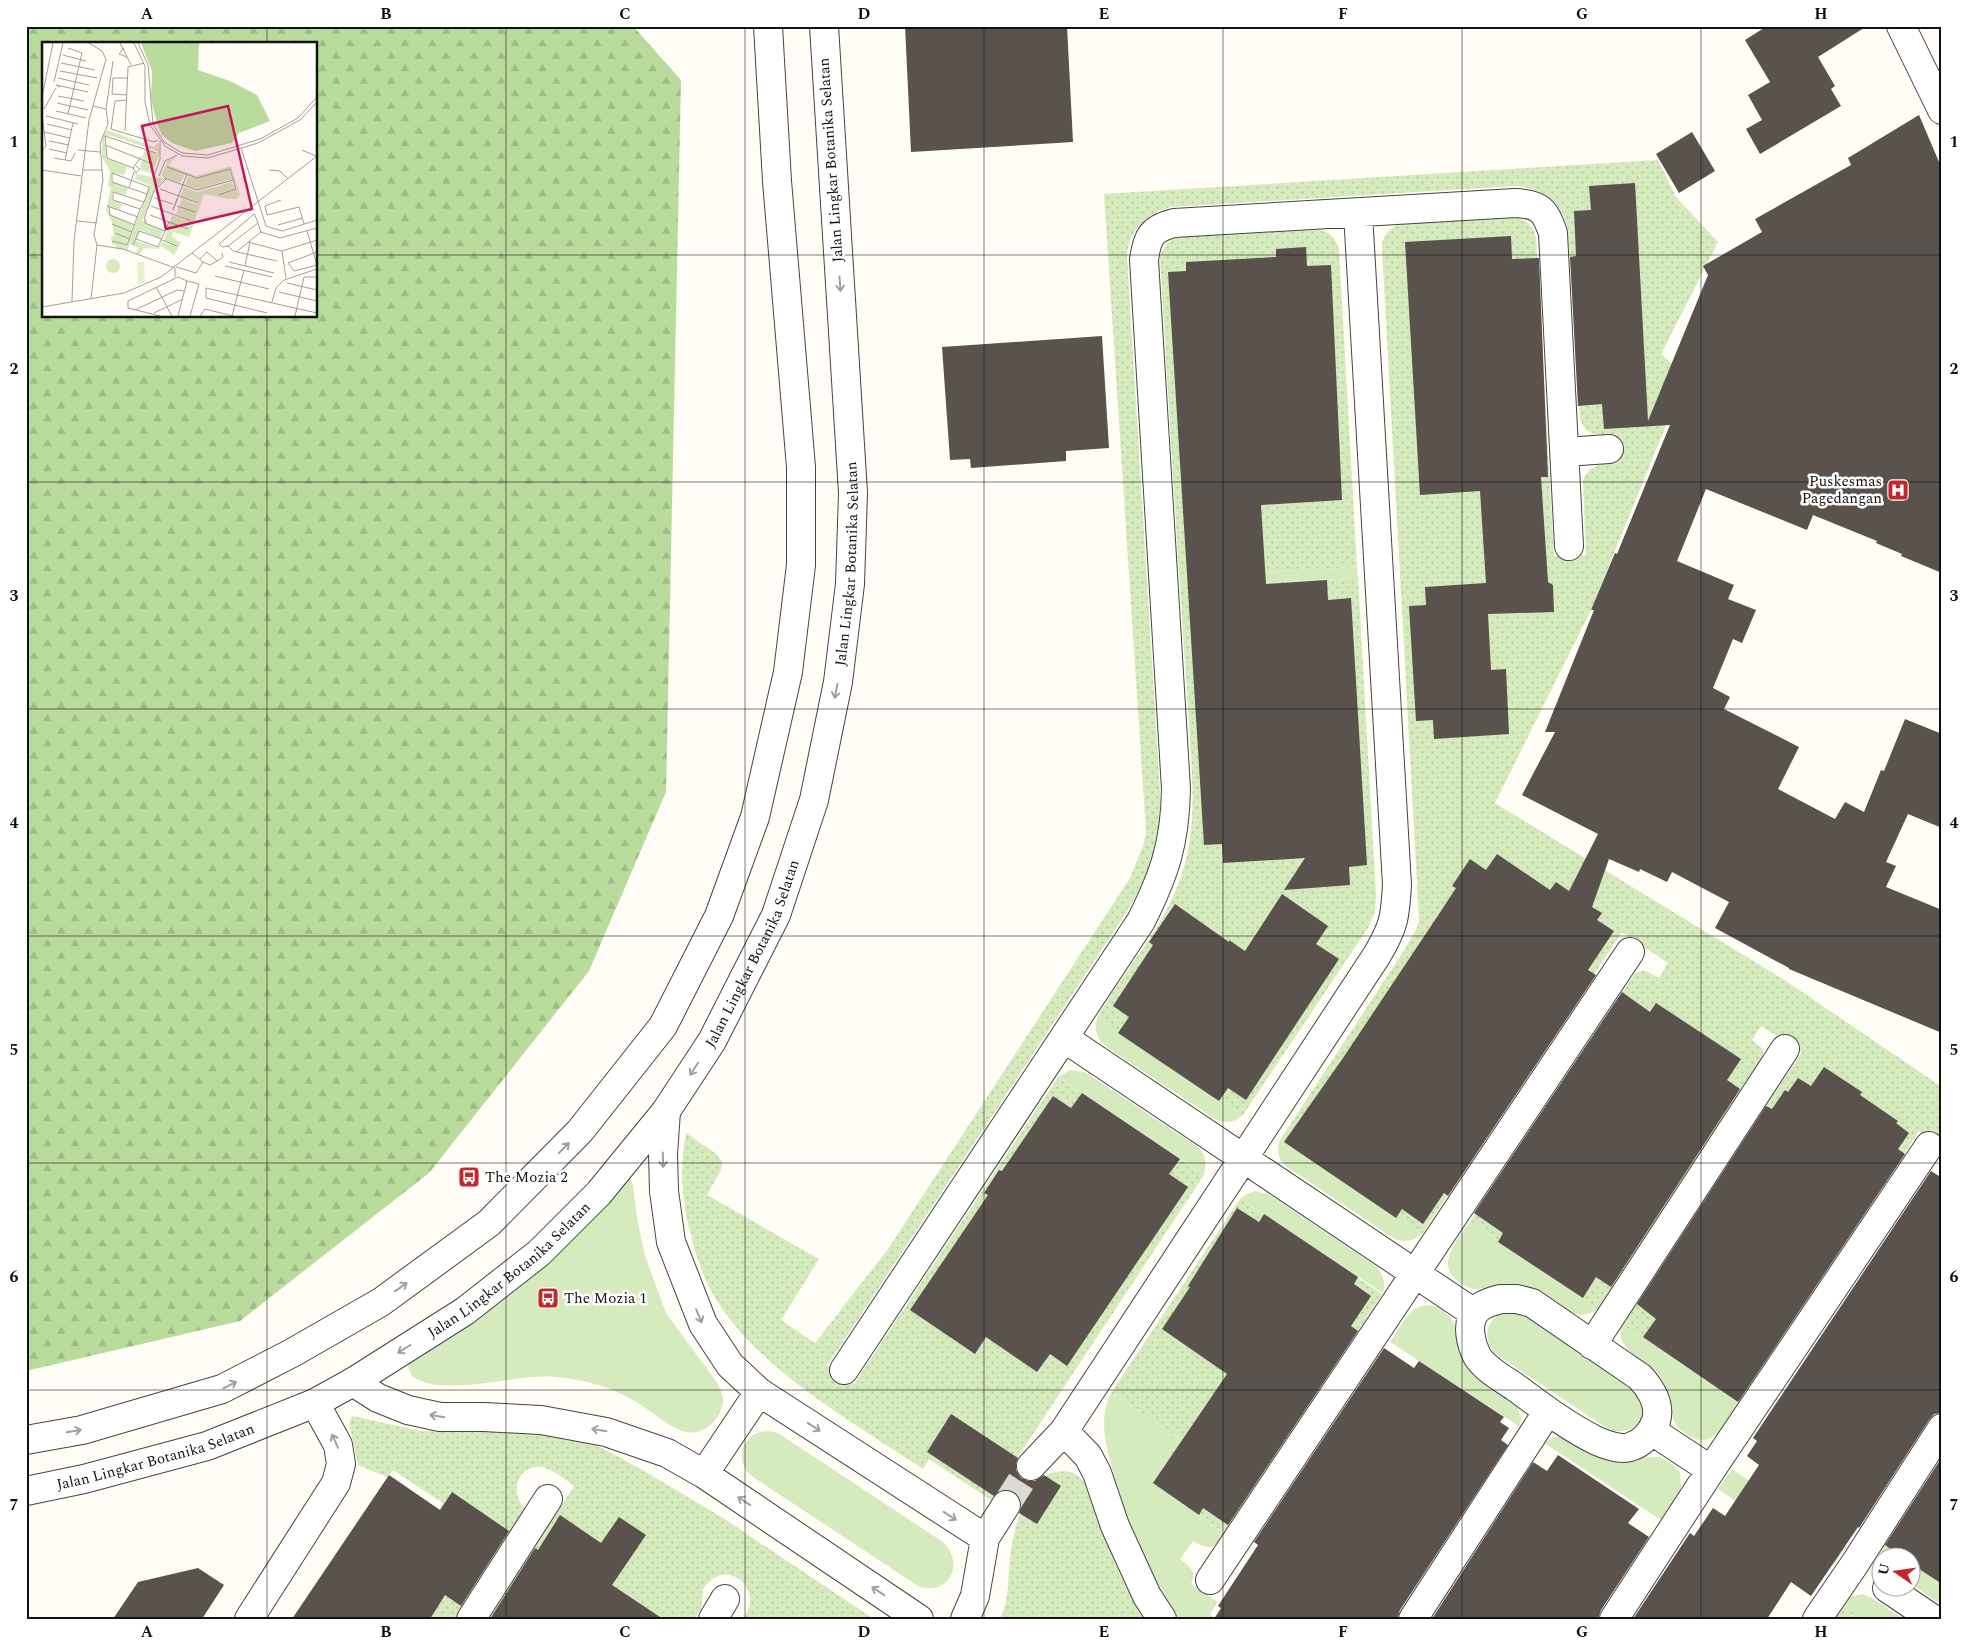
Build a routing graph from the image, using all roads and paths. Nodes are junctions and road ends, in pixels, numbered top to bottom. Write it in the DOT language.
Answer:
graph roads {
  1 [pos="768,26"];
  2 [pos="824,26"];
  3 [pos="1901,26"];
  4 [pos="1942,110"];
  5 [pos="1358,213"];
  6 [pos="1609,449"];
  7 [pos="1564,452"];
  8 [pos="1569,546"];
  9 [pos="1630,952"];
  10 [pos="1064,1038"];
  11 [pos="1785,1049"];
  12 [pos="666,1111"];
  13 [pos="1929,1146"];
  14 [pos="1243,1158"];
  15 [pos="1416,1273"];
  16 [pos="1474,1312"];
  17 [pos="1592,1344"];
  18 [pos="844,1370"];
  19 [pos="353,1382"];
  20 [pos="759,1392"];
  21 [pos="315,1403"];
  22 [pos="1548,1411"];
  23 [pos="1942,1428"];
  24 [pos="1064,1431"];
  25 [pos="1652,1431"];
  26 [pos="26,1440"];
  27 [pos="1031,1466"];
  28 [pos="1711,1470"];
  29 [pos="704,1474"];
  30 [pos="26,1491"];
  31 [pos="548,1499"];
  32 [pos="1006,1505"];
  33 [pos="985,1538"];
  34 [pos="1854,1565"];
  35 [pos="1870,1576"];
  36 [pos="1210,1580"];
  37 [pos="1903,1598"];
  38 [pos="249,1619"];
  39 [pos="471,1619"];
  40 [pos="919,1619"];
  41 [pos="965,1619"];
  42 [pos="1162,1619"];
  43 [pos="1413,1619"];
  44 [pos="1614,1619"];
  45 [pos="1817,1619"];
  46 [pos="1933,1619"];
  26 -- 1 [label="street, one-way"];
  2 -- 12 [label="street, Jalan Lingkar Botanika Selatan, one-way"];
  3 -- 4 [label="street"];
  5 -- 7 [label="street"];
  5 -- 10 [label="street"];
  5 -- 14 [label="street"];
  6 -- 7 [label="street"];
  7 -- 8 [label="street"];
  9 -- 15 [label="street"];
  10 -- 14 [label="street"];
  10 -- 18 [label="street"];
  11 -- 17 [label="street"];
  12 -- 19 [label="street, Jalan Lingkar Botanika Selatan, one-way"];
  12 -- 20 [label="street, one-way"];
  13 -- 28 [label="street"];
  14 -- 15 [label="street"];
  14 -- 24 [label="street"];
  15 -- 16 [label="street"];
  15 -- 36 [label="street"];
  16 -- 17 [label="street"];
  16 -- 22 [label="street"];
  17 -- 25 [label="street"];
  19 -- 21 [label="street, Jalan Lingkar Botanika Selatan"];
  29 -- 19 [label="street, one-way"];
  20 -- 29 [label="street"];
  20 -- 33 [label="street, one-way"];
  21 -- 30 [label="street, Jalan Lingkar Botanika Selatan"];
  38 -- 21 [label="street, one-way"];
  22 -- 25 [label="street"];
  22 -- 43 [label="street"];
  23 -- 34 [label="street"];
  24 -- 27 [label="street"];
  24 -- 42 [label="street"];
  25 -- 28 [label="street"];
  28 -- 44 [label="street"];
  40 -- 29 [label="street, one-way"];
  31 -- 39 [label="street"];
  32 -- 33 [label="street"];
  33 -- 41 [label="street"];
  34 -- 35 [label="street"];
  34 -- 45 [label="street"];
  37 -- 46 [label="street"];
}
